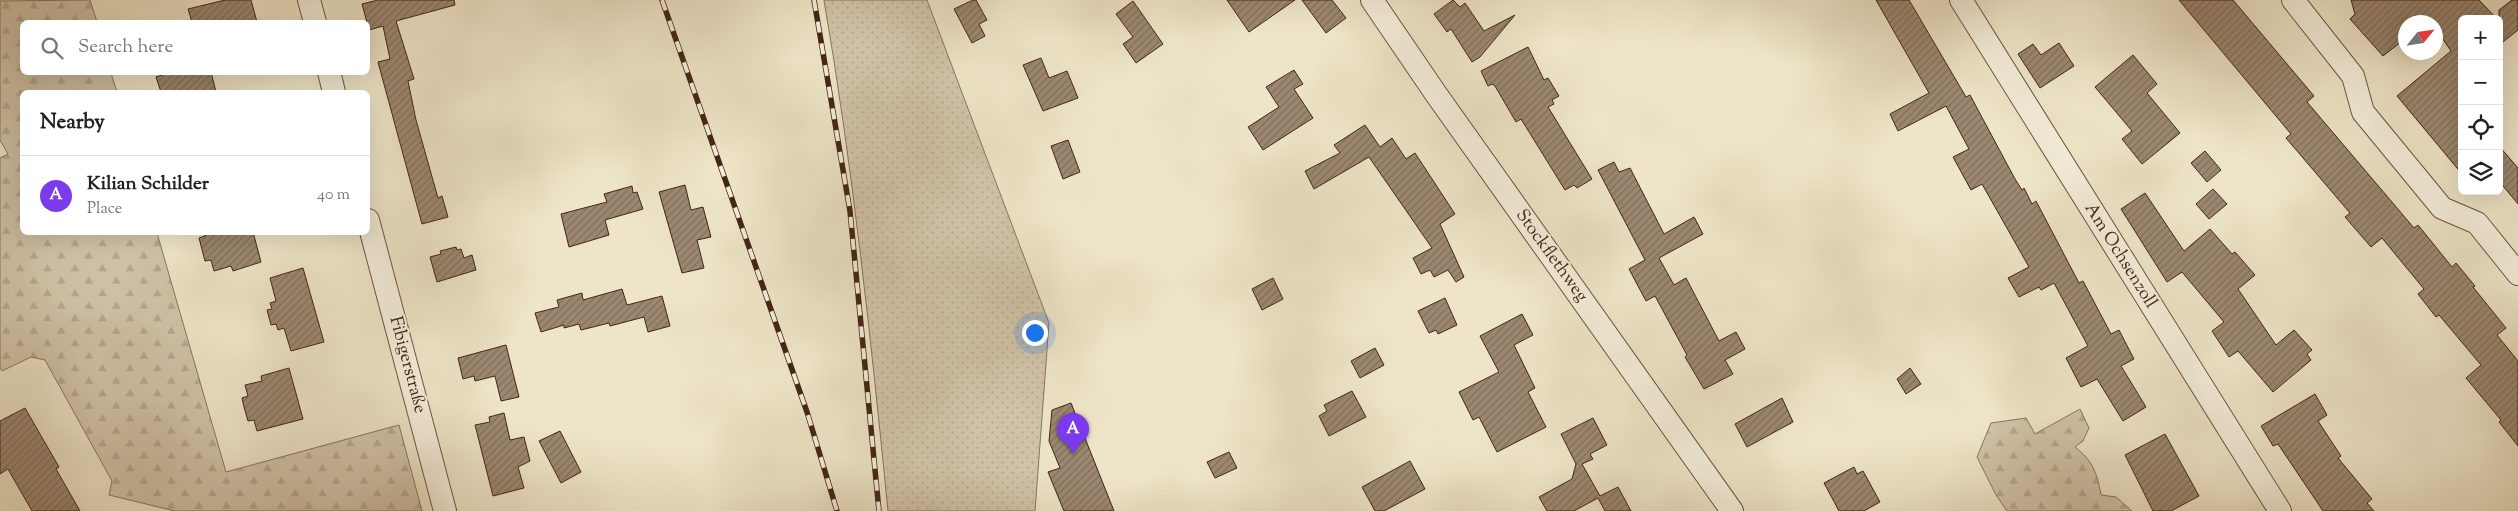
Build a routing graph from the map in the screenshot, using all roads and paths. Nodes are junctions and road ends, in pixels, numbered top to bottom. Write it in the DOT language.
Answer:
graph roads {
  1 [pos="309,0"];
  2 [pos="1372,0"];
  3 [pos="1961,0"];
  4 [pos="2293,0"];
  5 [pos="314,20"];
  6 [pos="330,75"];
  7 [pos="334,90"];
  8 [pos="370,228"];
  9 [pos="2518,274"];
  10 [pos="445,511"];
  11 [pos="1732,511"];
  12 [pos="2280,511"];
  1 -- 5 [label="street"];
  2 -- 11 [label="street, Stockflethweg"];
  3 -- 12 [label="street, Am Ochsenzoll"];
  4 -- 9 [label="street"];
  6 -- 7 [label="street"];
  8 -- 10 [label="street, Fibigerstraße"];
}
